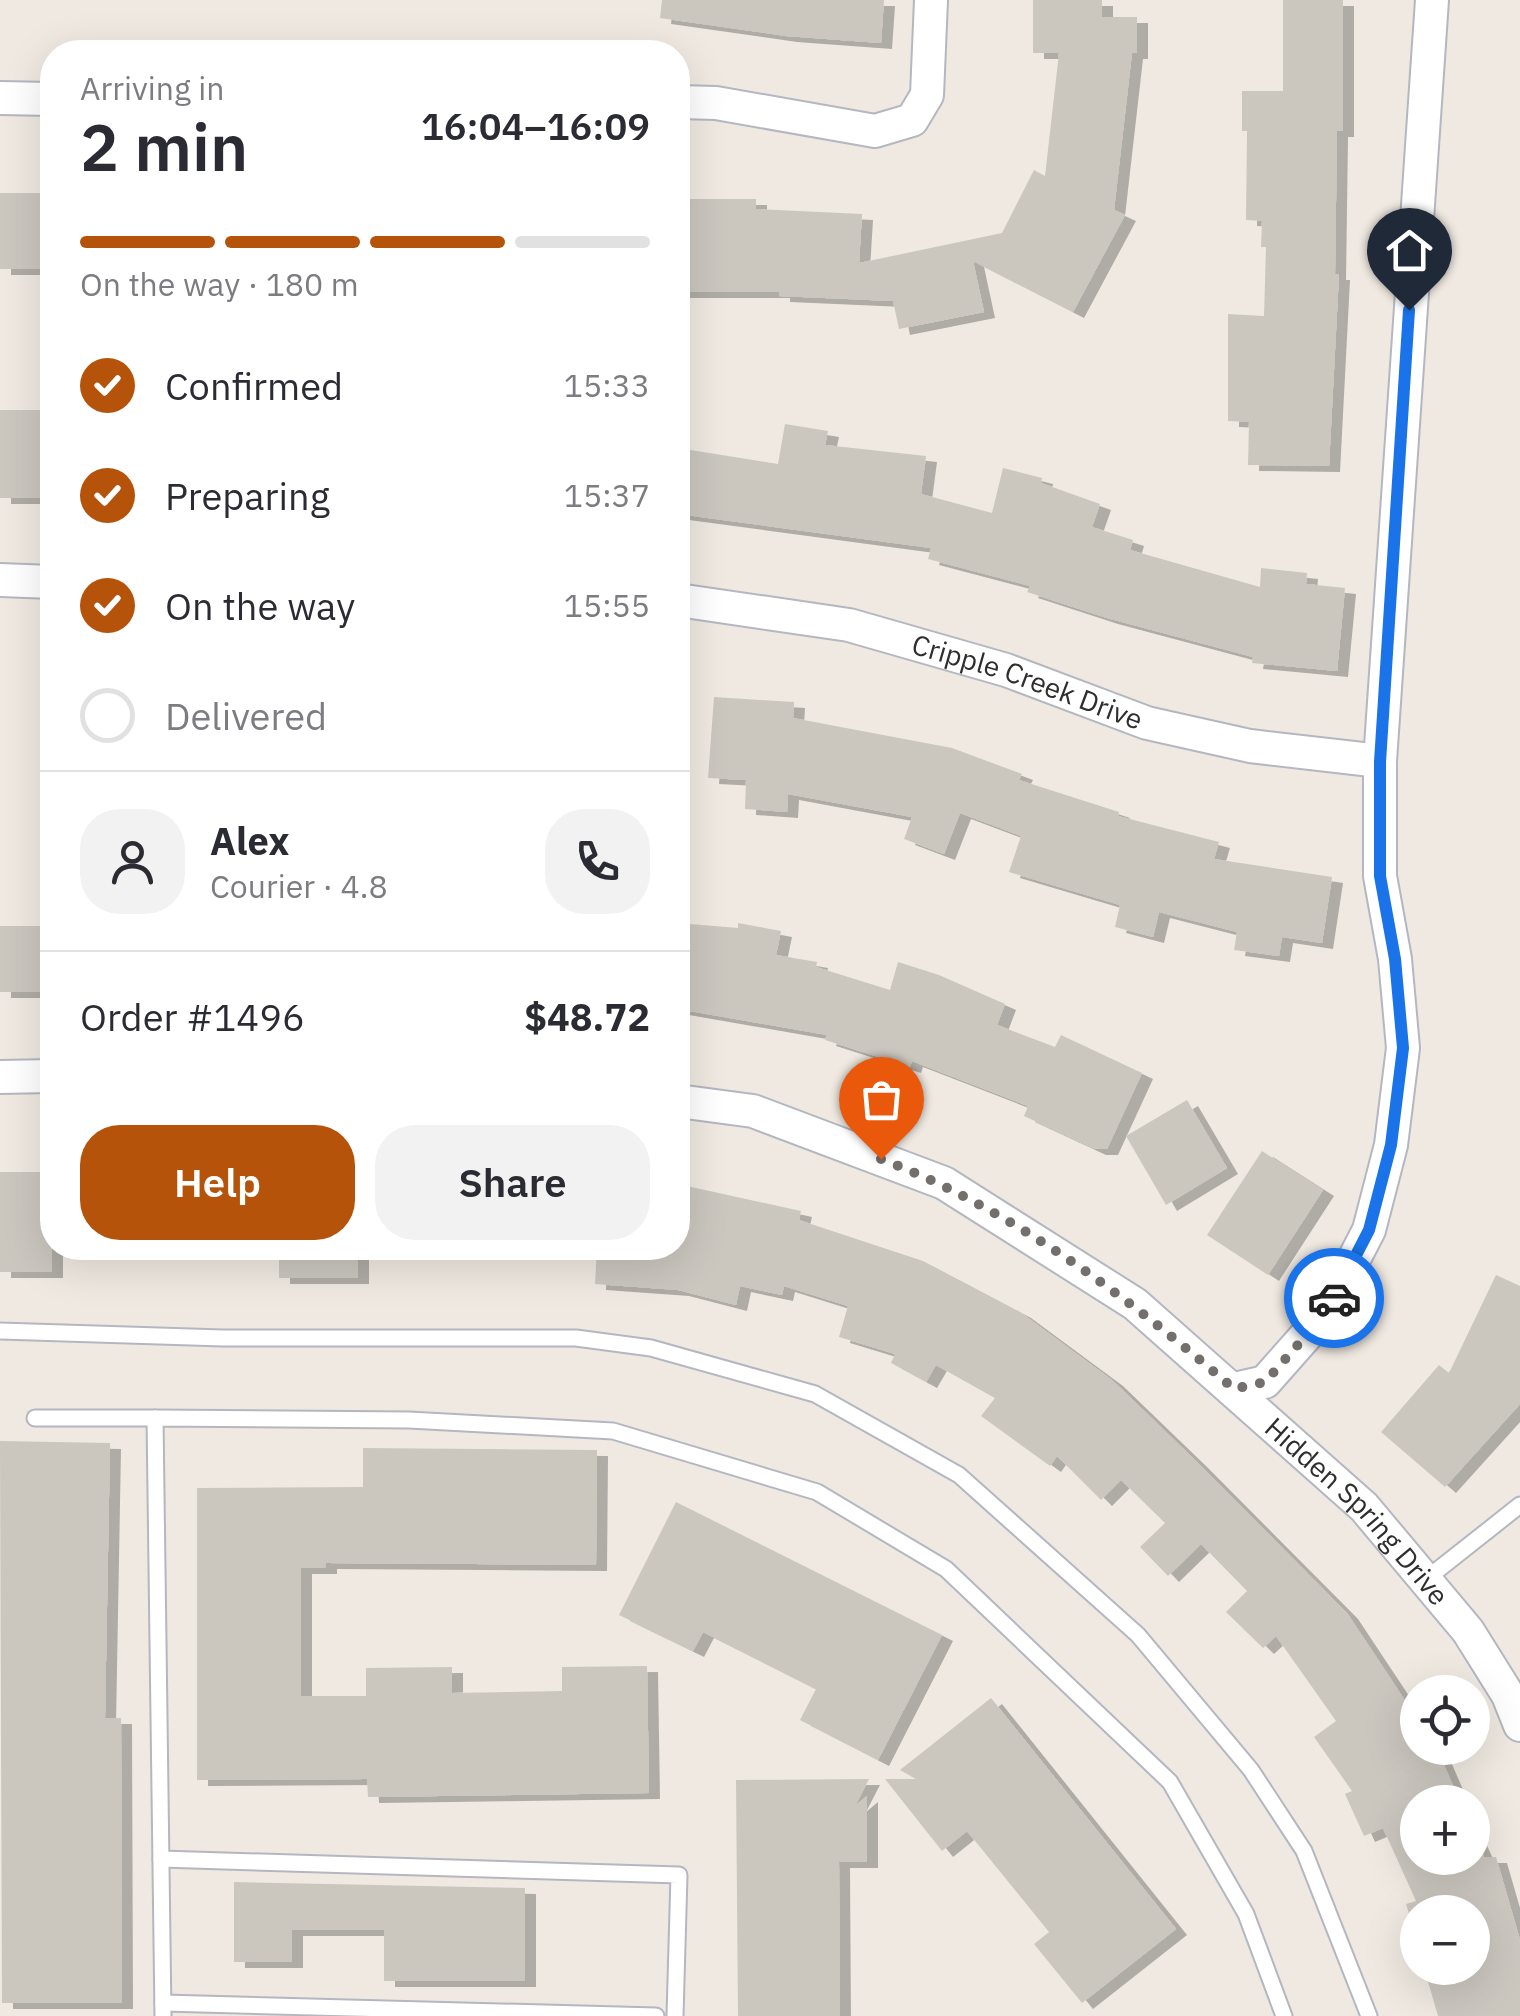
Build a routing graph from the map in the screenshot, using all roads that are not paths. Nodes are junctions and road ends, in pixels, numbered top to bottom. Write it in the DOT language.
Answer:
graph roads {
  1 [pos="931,0"];
  2 [pos="1432,0"];
  3 [pos="0,98"];
  4 [pos="40,99"];
  5 [pos="690,102"];
  6 [pos="0,580"];
  7 [pos="40,582"];
  8 [pos="690,602"];
  9 [pos="1380,762"];
  10 [pos="0,1076"];
  11 [pos="40,1076"];
  12 [pos="690,1103"];
  13 [pos="0,1331"];
  14 [pos="1234,1389"];
  15 [pos="35,1418"];
  16 [pos="155,1418"];
  17 [pos="1520,1505"];
  18 [pos="1425,1580"];
  19 [pos="1520,1725"];
  20 [pos="161,1859"];
  21 [pos="163,2010"];
  22 [pos="316,2011"];
  23 [pos="656,2016"];
  24 [pos="675,2016"];
  25 [pos="1284,2016"];
  26 [pos="1370,2016"];
  1 -- 5 [label="street"];
  2 -- 9 [label="street"];
  3 -- 4 [label="street"];
  6 -- 7 [label="street"];
  8 -- 9 [label="street, Cripple Creek Drive"];
  9 -- 14 [label="street"];
  10 -- 11 [label="street"];
  12 -- 14 [label="street, Hidden Spring Drive"];
  13 -- 26 [label="lane"];
  14 -- 18 [label="street, Hidden Spring Drive"];
  15 -- 16 [label="lane"];
  16 -- 20 [label="lane"];
  16 -- 25 [label="lane"];
  17 -- 18 [label="lane"];
  18 -- 19 [label="street, Hidden Spring Drive"];
  20 -- 21 [label="lane"];
  20 -- 24 [label="lane"];
  21 -- 22 [label="lane"];
  22 -- 23 [label="lane"];
}
